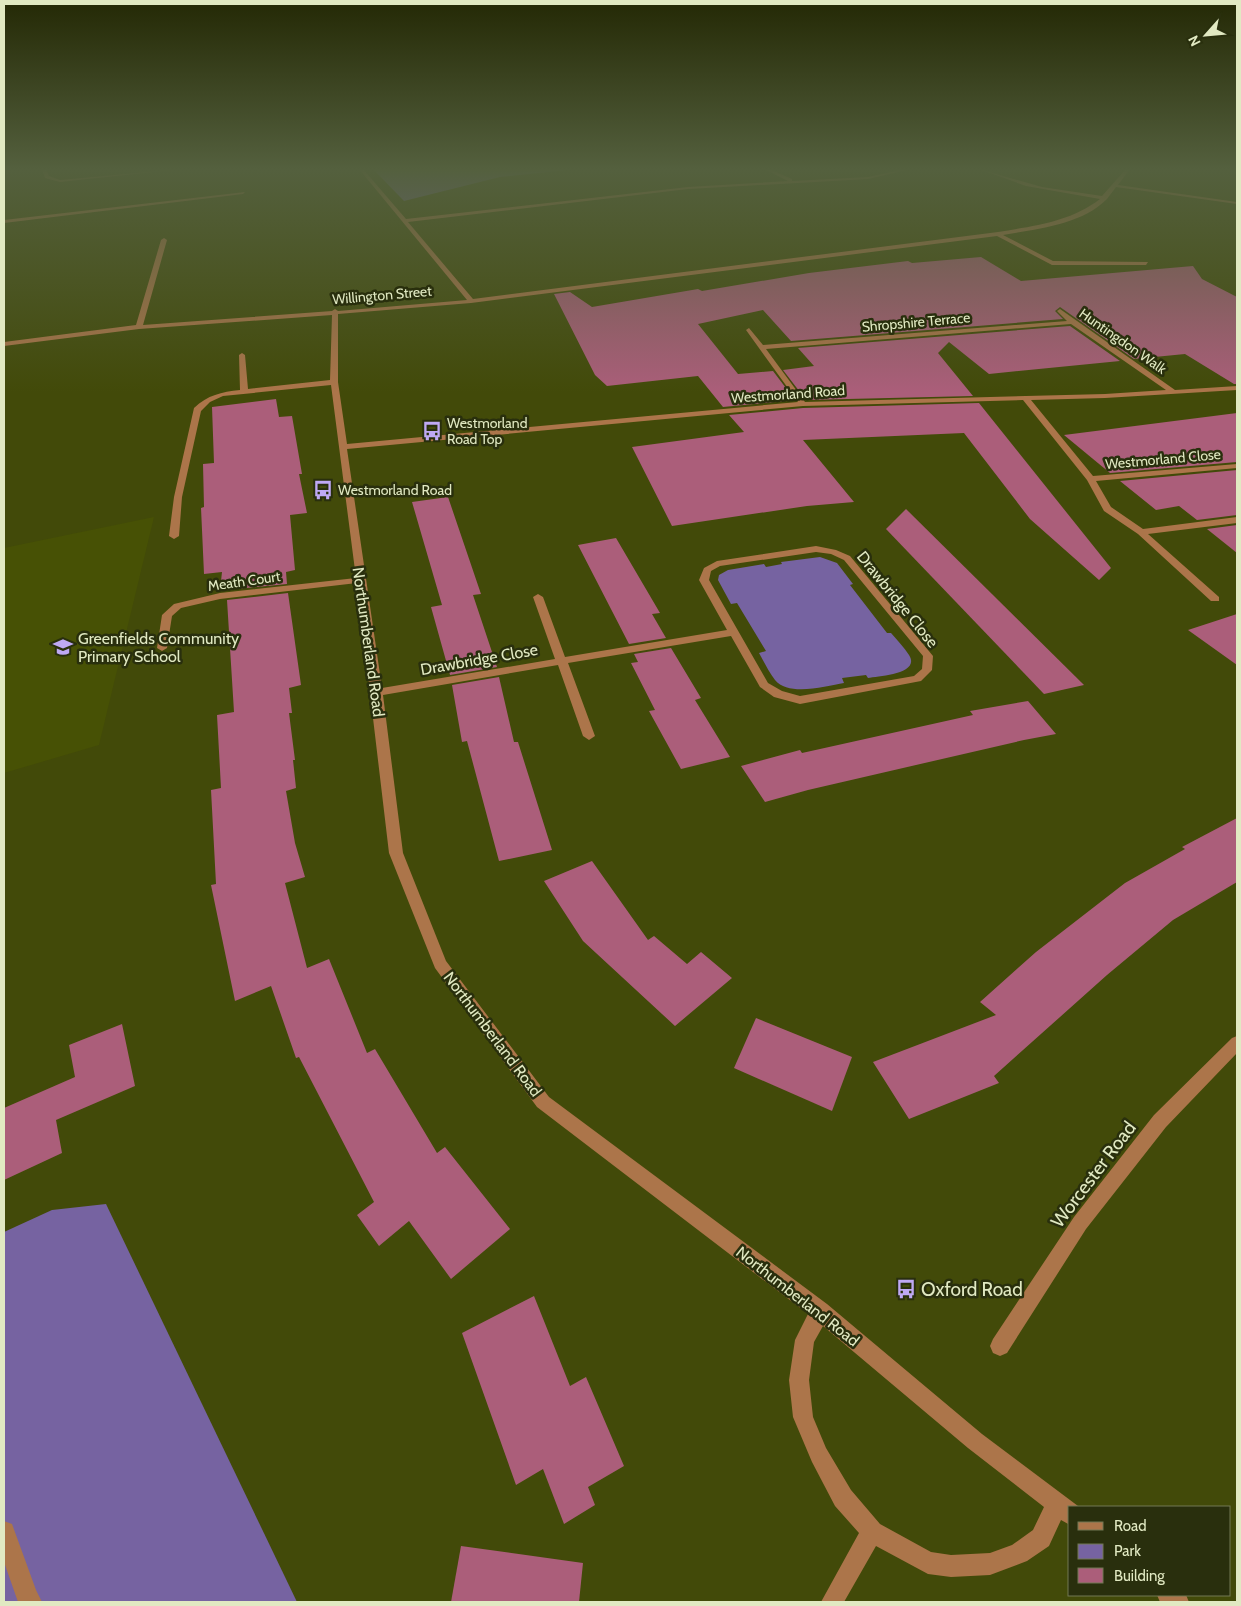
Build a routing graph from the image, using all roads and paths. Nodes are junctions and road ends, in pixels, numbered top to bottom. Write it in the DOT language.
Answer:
graph roads {
  1 [pos="163,244"];
  2 [pos="424,244"];
  3 [pos="920,244"];
  4 [pos="1017,244"];
  5 [pos="1146,263"];
  6 [pos="470,301"];
  7 [pos="335,311"];
  8 [pos="1060,311"];
  9 [pos="1072,322"];
  10 [pos="138,327"];
  11 [pos="750,330"];
  12 [pos="4,344"];
  13 [pos="762,347"];
  14 [pos="242,355"];
  15 [pos="334,382"];
  16 [pos="1237,388"];
  17 [pos="244,391"];
  18 [pos="1172,391"];
  19 [pos="1024,397"];
  20 [pos="803,404"];
  21 [pos="342,447"];
  22 [pos="1237,466"];
  23 [pos="1090,479"];
  24 [pos="1237,520"];
  25 [pos="1141,532"];
  26 [pos="174,536"];
  27 [pos="360,580"];
  28 [pos="538,597"];
  29 [pos="1215,599"];
  30 [pos="734,632"];
  31 [pos="162,648"];
  32 [pos="560,662"];
  33 [pos="377,692"];
  34 [pos="589,736"];
  35 [pos="1237,1043"];
  36 [pos="820,1311"];
  37 [pos="1000,1346"];
  38 [pos="1064,1509"];
  39 [pos="4,1532"];
  40 [pos="872,1532"];
  41 [pos="31,1602"];
  42 [pos="832,1602"];
  1 -- 10 [label="street"];
  2 -- 6 [label="street"];
  3 -- 6 [label="street, Willington Street"];
  4 -- 5 [label="street"];
  6 -- 7 [label="street, Willington Street"];
  7 -- 10 [label="street, Willington Street"];
  7 -- 15 [label="street, Northumberland Road"];
  8 -- 9 [label="street, Huntingdon Walk"];
  9 -- 13 [label="street, Shropshire Terrace"];
  9 -- 18 [label="street, Huntingdon Walk"];
  10 -- 12 [label="street, Willington Street"];
  11 -- 13 [label="street"];
  13 -- 20 [label="street"];
  14 -- 17 [label="street"];
  15 -- 17 [label="street"];
  15 -- 21 [label="street, Northumberland Road"];
  16 -- 18 [label="street, Westmorland Road"];
  17 -- 26 [label="street"];
  18 -- 19 [label="street, Westmorland Road"];
  19 -- 20 [label="street, Westmorland Road"];
  19 -- 23 [label="street, Westmorland Close"];
  20 -- 21 [label="street, Westmorland Road"];
  21 -- 27 [label="street, Northumberland Road"];
  22 -- 23 [label="street, Westmorland Close"];
  23 -- 25 [label="street, Westmorland Close"];
  24 -- 25 [label="street"];
  25 -- 29 [label="street, Westmorland Close"];
  27 -- 31 [label="street, Meath Court"];
  27 -- 33 [label="street, Northumberland Road"];
  28 -- 32 [label="street"];
  30 -- 30 [label="street, Drawbridge Close"];
  30 -- 32 [label="street, Drawbridge Close"];
  32 -- 33 [label="street, Drawbridge Close"];
  32 -- 34 [label="street"];
  33 -- 36 [label="street, Northumberland Road"];
  35 -- 37 [label="street, Worcester Road"];
  36 -- 38 [label="street, Northumberland Road"];
  36 -- 40 [label="street"];
  38 -- 40 [label="street"];
  39 -- 41 [label="street"];
  40 -- 42 [label="street"];
}
